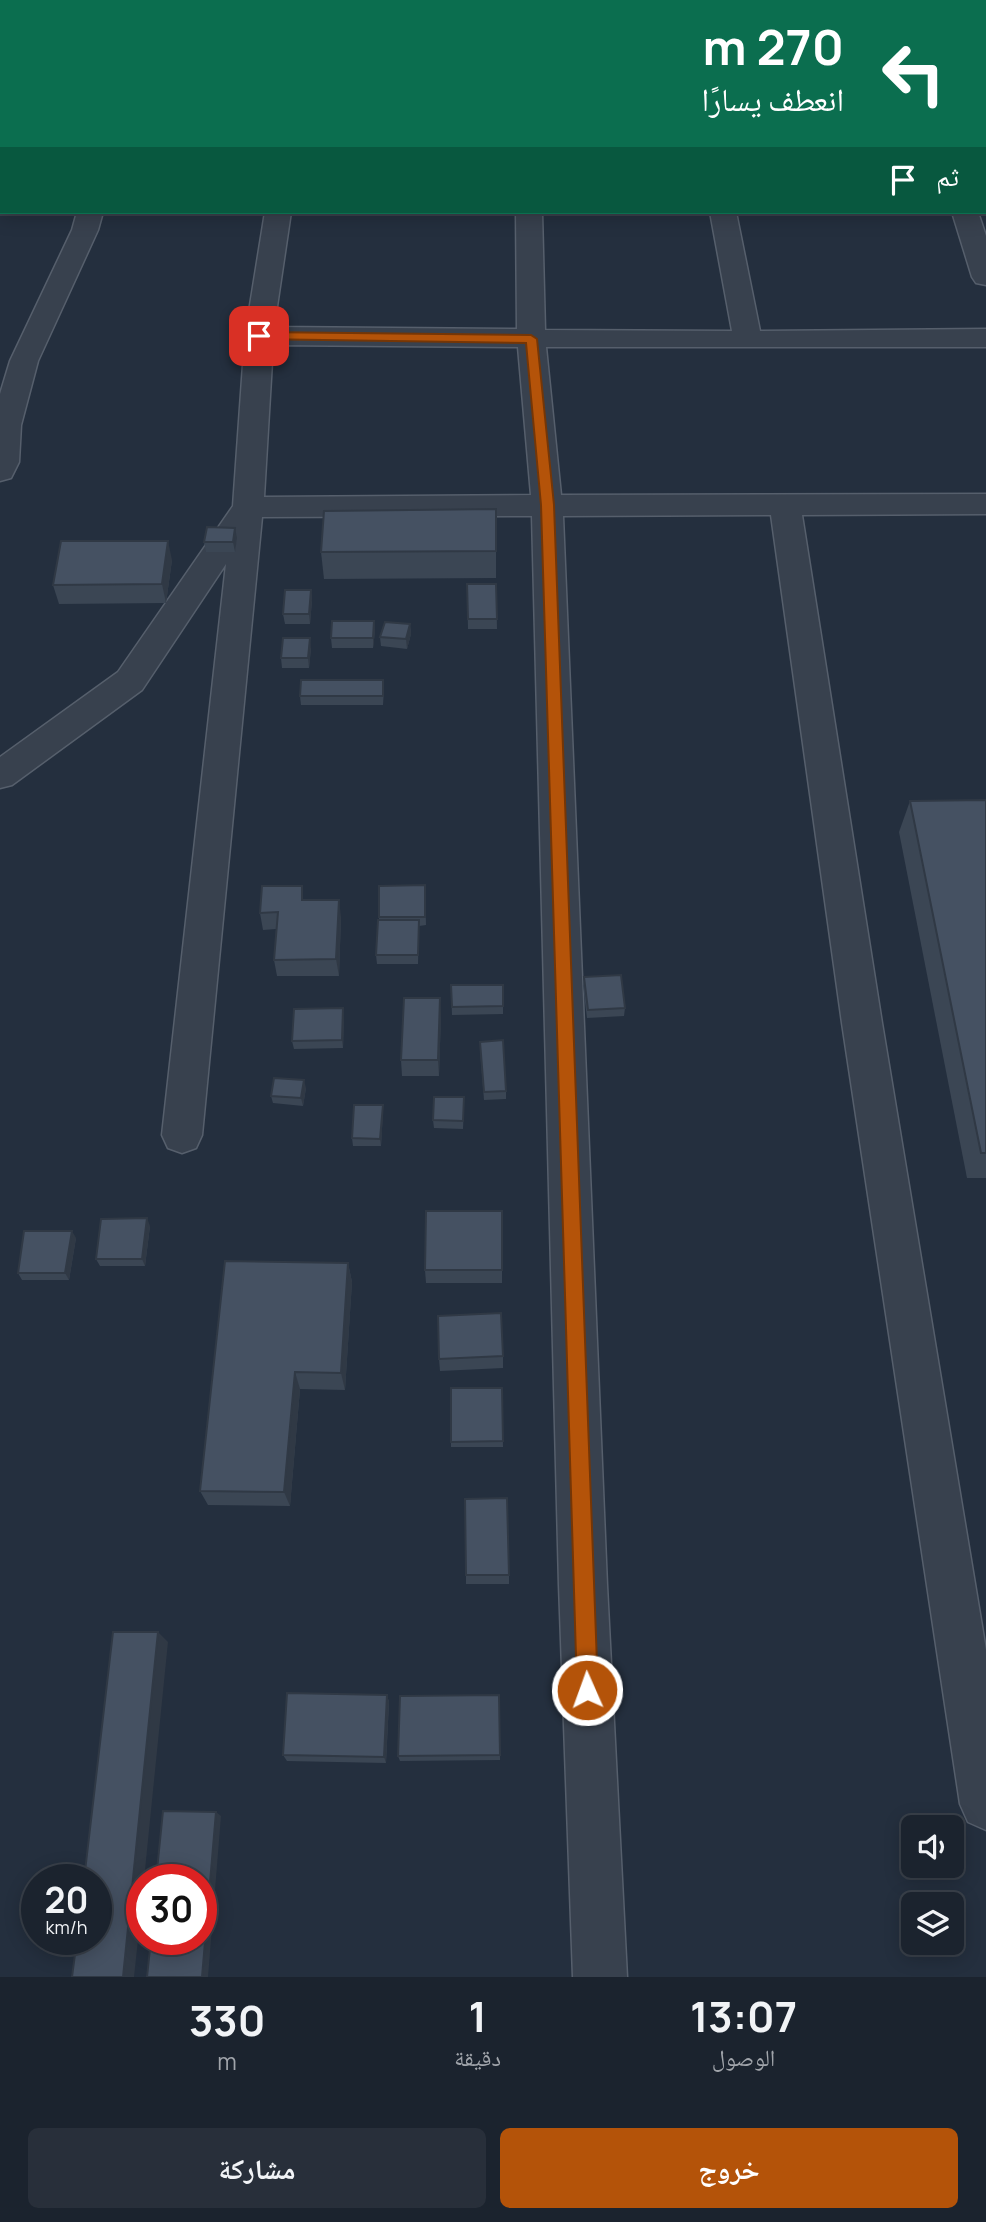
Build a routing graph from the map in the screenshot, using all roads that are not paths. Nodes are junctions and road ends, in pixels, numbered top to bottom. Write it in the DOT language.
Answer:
graph roads {
  1 [pos="89,214"];
  2 [pos="278,214"];
  3 [pos="529,214"];
  4 [pos="723,214"];
  5 [pos="966,214"];
  6 [pos="986,277"];
  7 [pos="259,336"];
  8 [pos="986,338"];
  9 [pos="531,339"];
  10 [pos="748,340"];
  11 [pos="0,471"];
  12 [pos="986,504"];
  13 [pos="547,505"];
  14 [pos="785,505"];
  15 [pos="247,507"];
  16 [pos="0,775"];
  17 [pos="182,1135"];
  18 [pos="969,1593"];
  19 [pos="986,1804"];
  20 [pos="600,1977"];
  1 -- 11 [label="street"];
  2 -- 7 [label="street"];
  3 -- 9 [label="street"];
  4 -- 10 [label="street"];
  5 -- 6 [label="street"];
  7 -- 9 [label="street"];
  7 -- 15 [label="street"];
  8 -- 10 [label="street"];
  9 -- 10 [label="street"];
  9 -- 13 [label="street"];
  12 -- 14 [label="street"];
  13 -- 14 [label="street"];
  13 -- 15 [label="street"];
  13 -- 20 [label="street"];
  14 -- 18 [label="street"];
  15 -- 16 [label="street"];
  15 -- 17 [label="street"];
  18 -- 19 [label="street"];
}
